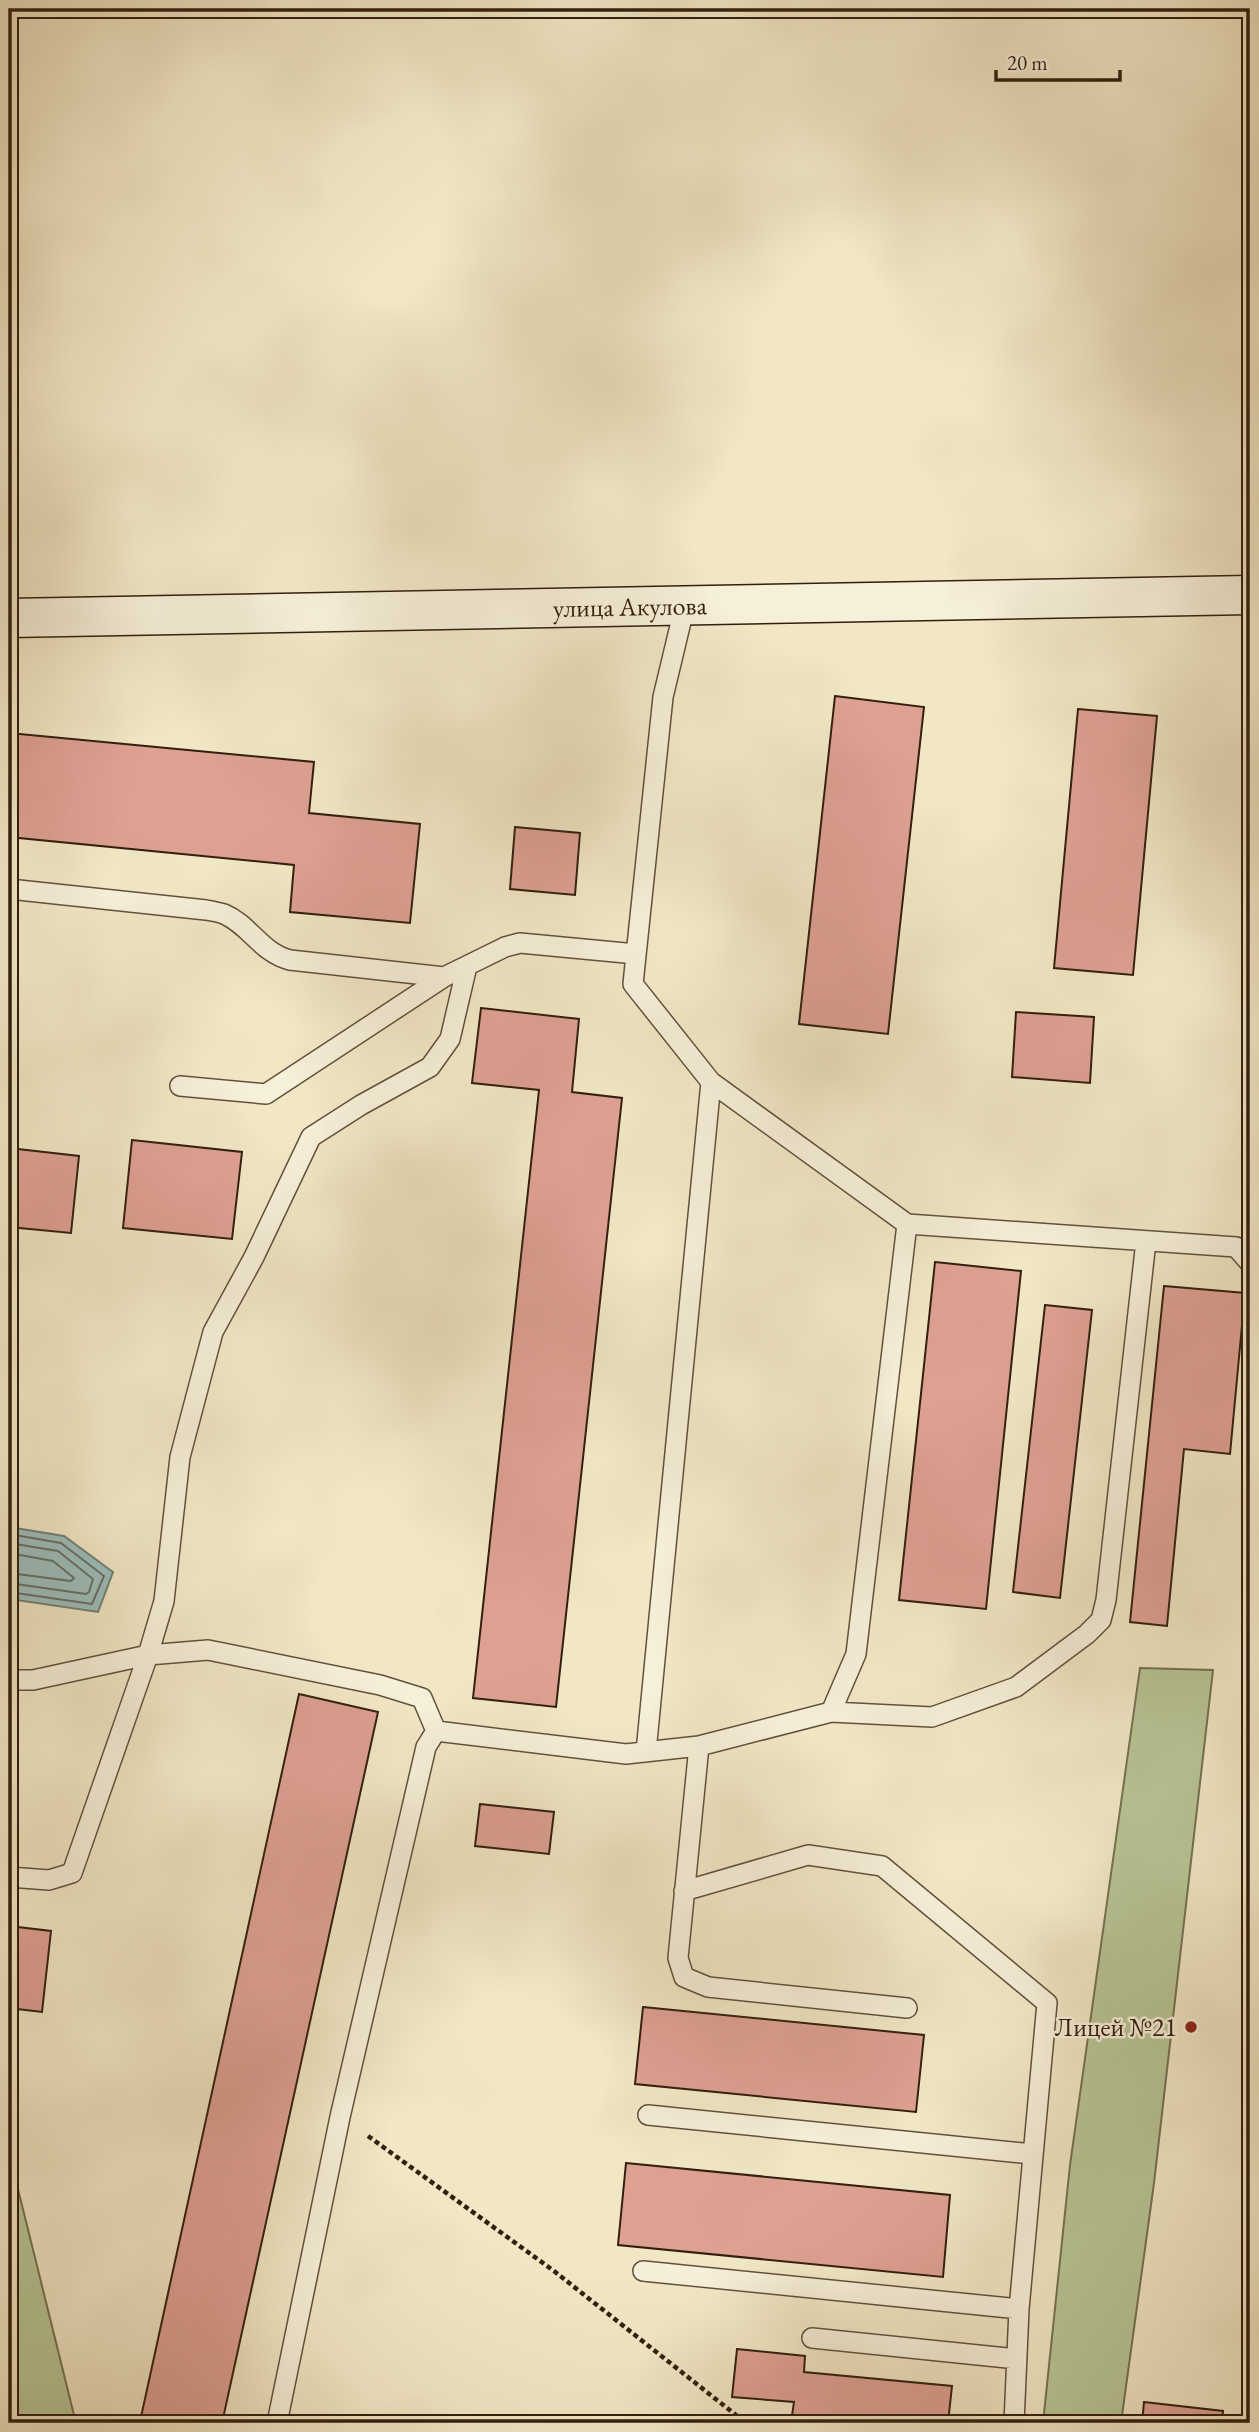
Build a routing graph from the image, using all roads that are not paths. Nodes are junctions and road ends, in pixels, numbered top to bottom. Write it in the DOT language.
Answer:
graph roads {
  1 [pos="1250,595"];
  2 [pos="685,605"];
  3 [pos="9,618"];
  4 [pos="9,889"];
  5 [pos="636,954"];
  6 [pos="467,966"];
  7 [pos="444,977"];
  8 [pos="711,1082"];
  9 [pos="180,1086"];
  10 [pos="907,1224"];
  11 [pos="1146,1241"];
  12 [pos="1250,1263"];
  13 [pos="148,1655"];
  14 [pos="9,1680"];
  15 [pos="831,1712"];
  16 [pos="436,1731"];
  17 [pos="699,1746"];
  18 [pos="646,1752"];
  19 [pos="9,1877"];
  20 [pos="684,1891"];
  21 [pos="906,2008"];
  22 [pos="648,2115"];
  23 [pos="1032,2154"];
  24 [pos="643,2271"];
  25 [pos="1019,2309"];
  26 [pos="812,2337"];
  27 [pos="1017,2359"];
  28 [pos="277,2423"];
  29 [pos="1014,2423"];
  1 -- 2 [label="main road, улица Акулова"];
  2 -- 3 [label="main road, улица Акулова"];
  2 -- 5 [label="lane"];
  4 -- 7 [label="lane"];
  5 -- 6 [label="lane"];
  5 -- 8 [label="lane"];
  6 -- 7 [label="lane"];
  6 -- 13 [label="lane"];
  7 -- 9 [label="lane"];
  8 -- 10 [label="lane"];
  8 -- 18 [label="lane"];
  10 -- 11 [label="lane"];
  10 -- 15 [label="lane"];
  11 -- 12 [label="lane"];
  11 -- 15 [label="lane"];
  13 -- 14 [label="lane"];
  13 -- 16 [label="lane"];
  13 -- 19 [label="lane"];
  15 -- 17 [label="lane"];
  16 -- 18 [label="lane"];
  16 -- 28 [label="lane"];
  17 -- 18 [label="lane"];
  17 -- 20 [label="lane"];
  20 -- 21 [label="lane"];
  20 -- 23 [label="lane"];
  22 -- 23 [label="lane"];
  23 -- 25 [label="lane"];
  24 -- 25 [label="lane"];
  25 -- 27 [label="lane"];
  26 -- 27 [label="lane"];
  27 -- 29 [label="lane"];
}
